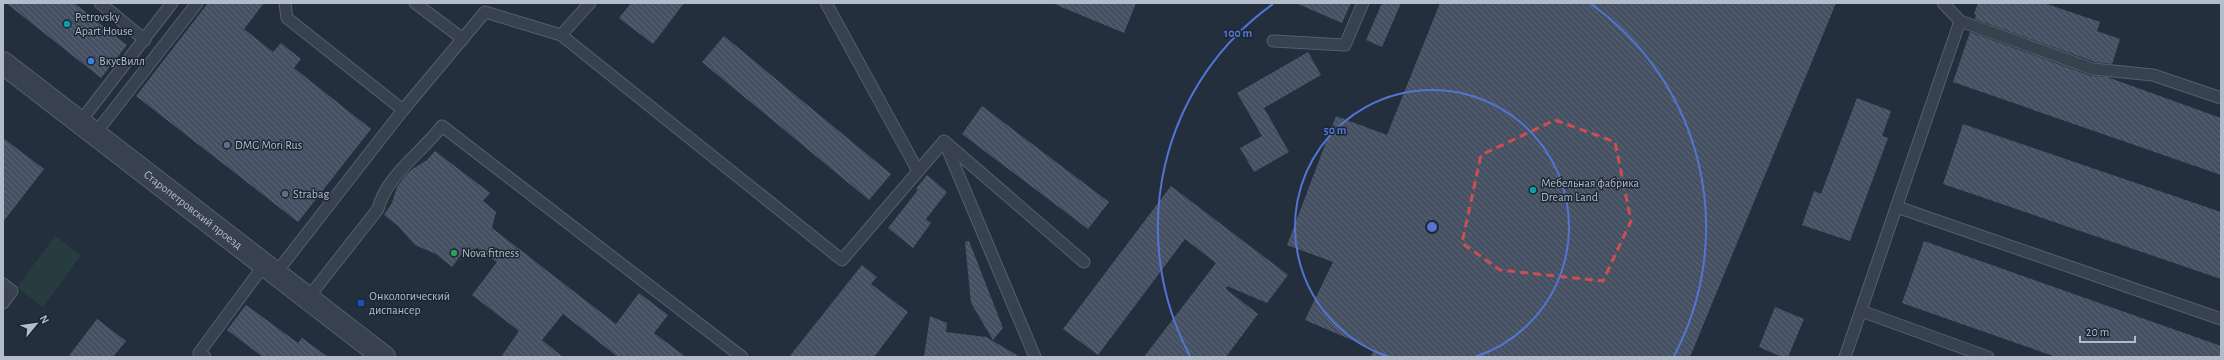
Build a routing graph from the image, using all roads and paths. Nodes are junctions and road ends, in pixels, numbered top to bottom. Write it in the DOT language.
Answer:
graph roads {
  1 [pos="100,3"];
  2 [pos="172,3"];
  3 [pos="197,3"];
  4 [pos="285,3"];
  5 [pos="415,3"];
  6 [pos="590,3"];
  7 [pos="826,3"];
  8 [pos="1363,3"];
  9 [pos="1943,3"];
  10 [pos="488,7"];
  11 [pos="1960,21"];
  12 [pos="561,35"];
  13 [pos="463,39"];
  14 [pos="145,40"];
  15 [pos="1273,41"];
  16 [pos="3,63"];
  17 [pos="2221,98"];
  18 [pos="403,110"];
  19 [pos="87,128"];
  20 [pos="944,141"];
  21 [pos="918,171"];
  22 [pos="1897,207"];
  23 [pos="1084,262"];
  24 [pos="270,269"];
  25 [pos="3,284"];
  26 [pos="308,298"];
  27 [pos="3,303"];
  28 [pos="1861,311"];
  29 [pos="2221,319"];
  30 [pos="205,357"];
  31 [pos="384,357"];
  32 [pos="742,357"];
  33 [pos="1035,357"];
  34 [pos="1845,357"];
  35 [pos="1988,357"];
  1 -- 14 [label="lane"];
  2 -- 14 [label="lane"];
  3 -- 19 [label="lane"];
  4 -- 18 [label="lane"];
  5 -- 13 [label="lane"];
  6 -- 12 [label="lane"];
  7 -- 21 [label="lane"];
  8 -- 15 [label="lane"];
  9 -- 11 [label="lane"];
  10 -- 12 [label="lane"];
  10 -- 13 [label="lane"];
  11 -- 17 [label="lane"];
  11 -- 22 [label="lane"];
  12 -- 21 [label="lane"];
  13 -- 18 [label="lane"];
  14 -- 19 [label="lane"];
  16 -- 19 [label="street, Старопетровский проезд"];
  18 -- 24 [label="lane"];
  19 -- 24 [label="street, Старопетровский проезд"];
  20 -- 21 [label="lane"];
  20 -- 23 [label="lane"];
  20 -- 33 [label="lane"];
  22 -- 28 [label="lane"];
  22 -- 29 [label="lane"];
  24 -- 26 [label="street, Старопетровский проезд"];
  24 -- 30 [label="lane"];
  25 -- 27 [label="lane"];
  26 -- 31 [label="street, Старопетровский проезд"];
  26 -- 32 [label="lane"];
  28 -- 34 [label="lane"];
  28 -- 35 [label="lane"];
}
